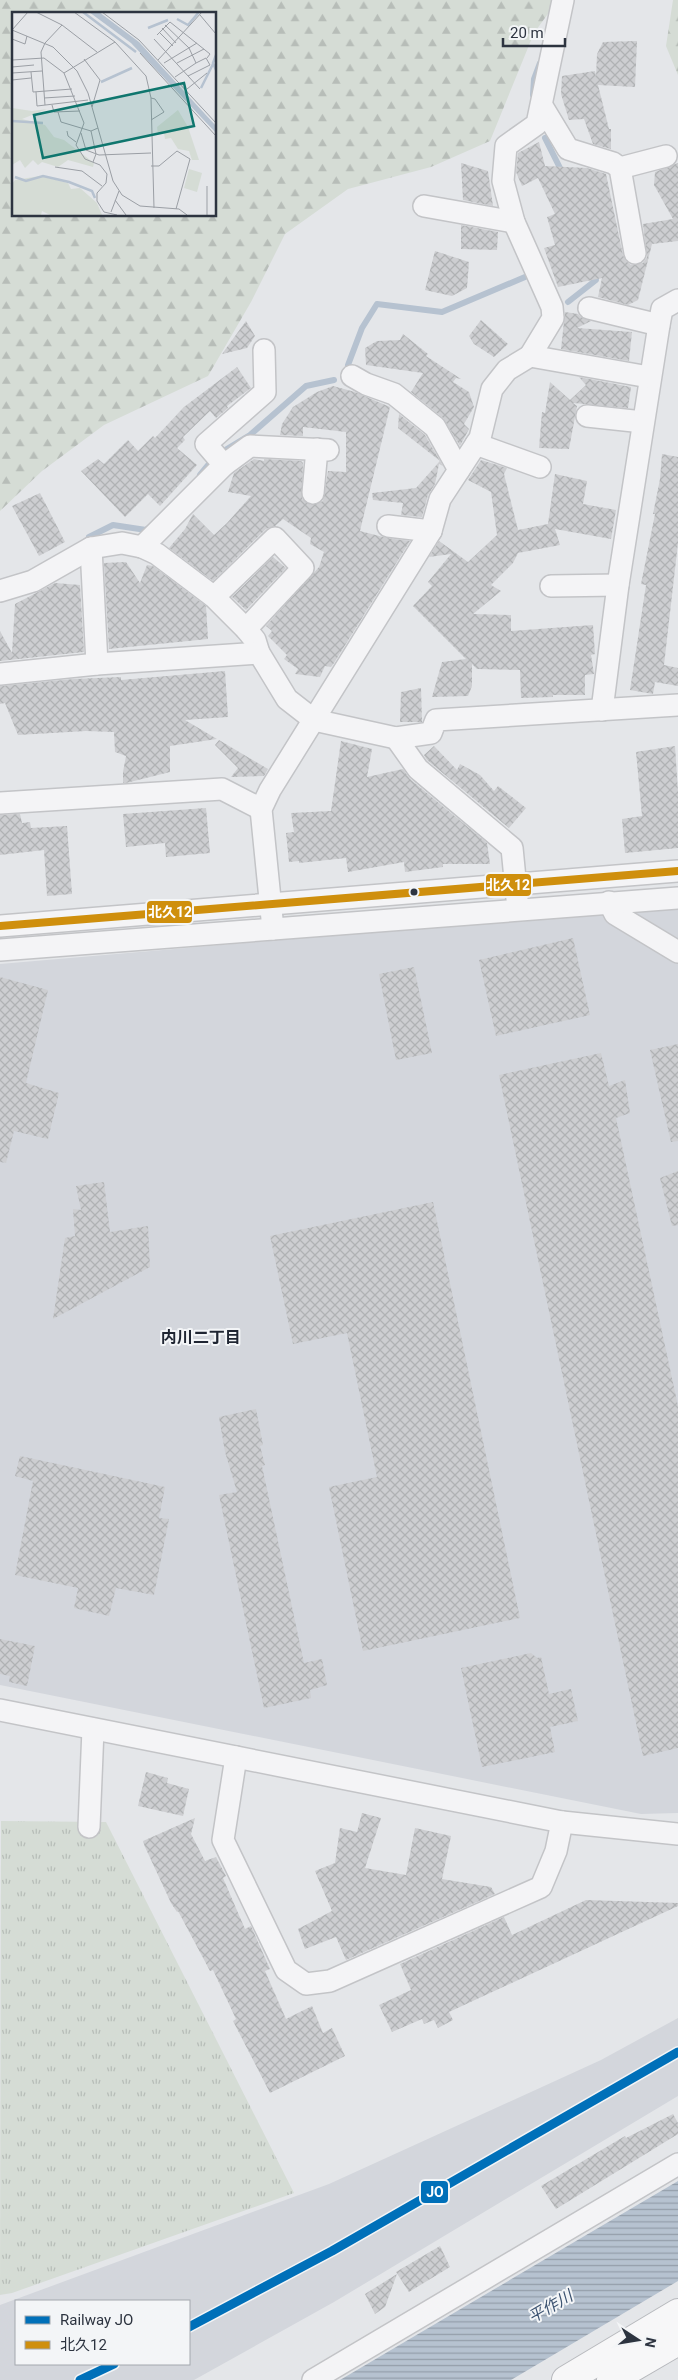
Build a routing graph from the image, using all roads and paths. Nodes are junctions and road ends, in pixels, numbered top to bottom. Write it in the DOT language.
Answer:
graph roads {
  1 [pos="563,0"];
  2 [pos="542,106"];
  3 [pos="666,156"];
  4 [pos="620,168"];
  5 [pos="424,206"];
  6 [pos="514,222"];
  7 [pos="635,253"];
  8 [pos="678,300"];
  9 [pos="589,308"];
  10 [pos="659,325"];
  11 [pos="264,350"];
  12 [pos="530,356"];
  13 [pos="352,376"];
  14 [pos="649,376"];
  15 [pos="587,416"];
  16 [pos="642,422"];
  17 [pos="476,444"];
  18 [pos="224,465"];
  19 [pos="540,467"];
  20 [pos="459,470"];
  21 [pos="313,494"];
  22 [pos="388,526"];
  23 [pos="431,532"];
  24 [pos="142,547"];
  25 [pos="91,548"];
  26 [pos="618,585"];
  27 [pos="551,586"];
  28 [pos="0,591"];
  29 [pos="214,597"];
  30 [pos="246,629"];
  31 [pos="260,653"];
  32 [pos="97,664"];
  33 [pos="0,674"];
  34 [pos="678,705"];
  35 [pos="602,710"];
  36 [pos="314,720"];
  37 [pos="396,738"];
  38 [pos="0,803"];
  39 [pos="261,809"];
  40 [pos="678,871"];
  41 [pos="516,885"];
  42 [pos="678,898"];
  43 [pos="608,902"];
  44 [pos="270,905"];
  45 [pos="518,910"];
  46 [pos="0,926"];
  47 [pos="273,929"];
  48 [pos="0,950"];
  49 [pos="678,952"];
  50 [pos="0,1710"];
  51 [pos="93,1729"];
  52 [pos="236,1757"];
  53 [pos="562,1822"];
  54 [pos="89,1827"];
  55 [pos="678,1834"];
  56 [pos="678,2164"];
  57 [pos="678,2313"];
  58 [pos="678,2341"];
  59 [pos="313,2380"];
  60 [pos="566,2380"];
  61 [pos="611,2380"];
  1 -- 2 [label="street"];
  2 -- 4 [label="street"];
  2 -- 6 [label="street"];
  3 -- 4 [label="street"];
  4 -- 7 [label="street"];
  5 -- 6 [label="street"];
  6 -- 12 [label="street"];
  8 -- 10 [label="street"];
  9 -- 10 [label="street"];
  10 -- 14 [label="street"];
  11 -- 18 [label="street"];
  12 -- 14 [label="street"];
  12 -- 17 [label="street"];
  13 -- 20 [label="street"];
  14 -- 16 [label="street"];
  15 -- 16 [label="street"];
  16 -- 26 [label="street"];
  17 -- 19 [label="street"];
  17 -- 20 [label="street"];
  18 -- 21 [label="street"];
  18 -- 24 [label="street"];
  20 -- 23 [label="street"];
  22 -- 23 [label="street"];
  23 -- 36 [label="street"];
  24 -- 25 [label="street"];
  24 -- 29 [label="street"];
  25 -- 28 [label="street"];
  25 -- 32 [label="street"];
  26 -- 27 [label="street"];
  26 -- 35 [label="street"];
  29 -- 30 [label="street"];
  29 -- 30 [label="street"];
  30 -- 31 [label="street"];
  31 -- 32 [label="street"];
  31 -- 36 [label="street"];
  32 -- 33 [label="street"];
  34 -- 35 [label="street"];
  35 -- 37 [label="street"];
  36 -- 37 [label="street"];
  36 -- 39 [label="street"];
  37 -- 41 [label="street"];
  38 -- 39 [label="street"];
  39 -- 44 [label="street"];
  40 -- 41 [label="street"];
  41 -- 44 [label="street"];
  41 -- 45 [label="street"];
  42 -- 43 [label="street"];
  43 -- 45 [label="street"];
  43 -- 49 [label="street"];
  44 -- 46 [label="street"];
  44 -- 47 [label="street"];
  45 -- 47 [label="street"];
  47 -- 48 [label="street"];
  50 -- 51 [label="street"];
  51 -- 52 [label="street"];
  51 -- 54 [label="street"];
  52 -- 53 [label="street"];
  52 -- 53 [label="street"];
  53 -- 55 [label="street"];
  56 -- 59 [label="street"];
  57 -- 60 [label="highway"];
  58 -- 61 [label="highway"];
}
